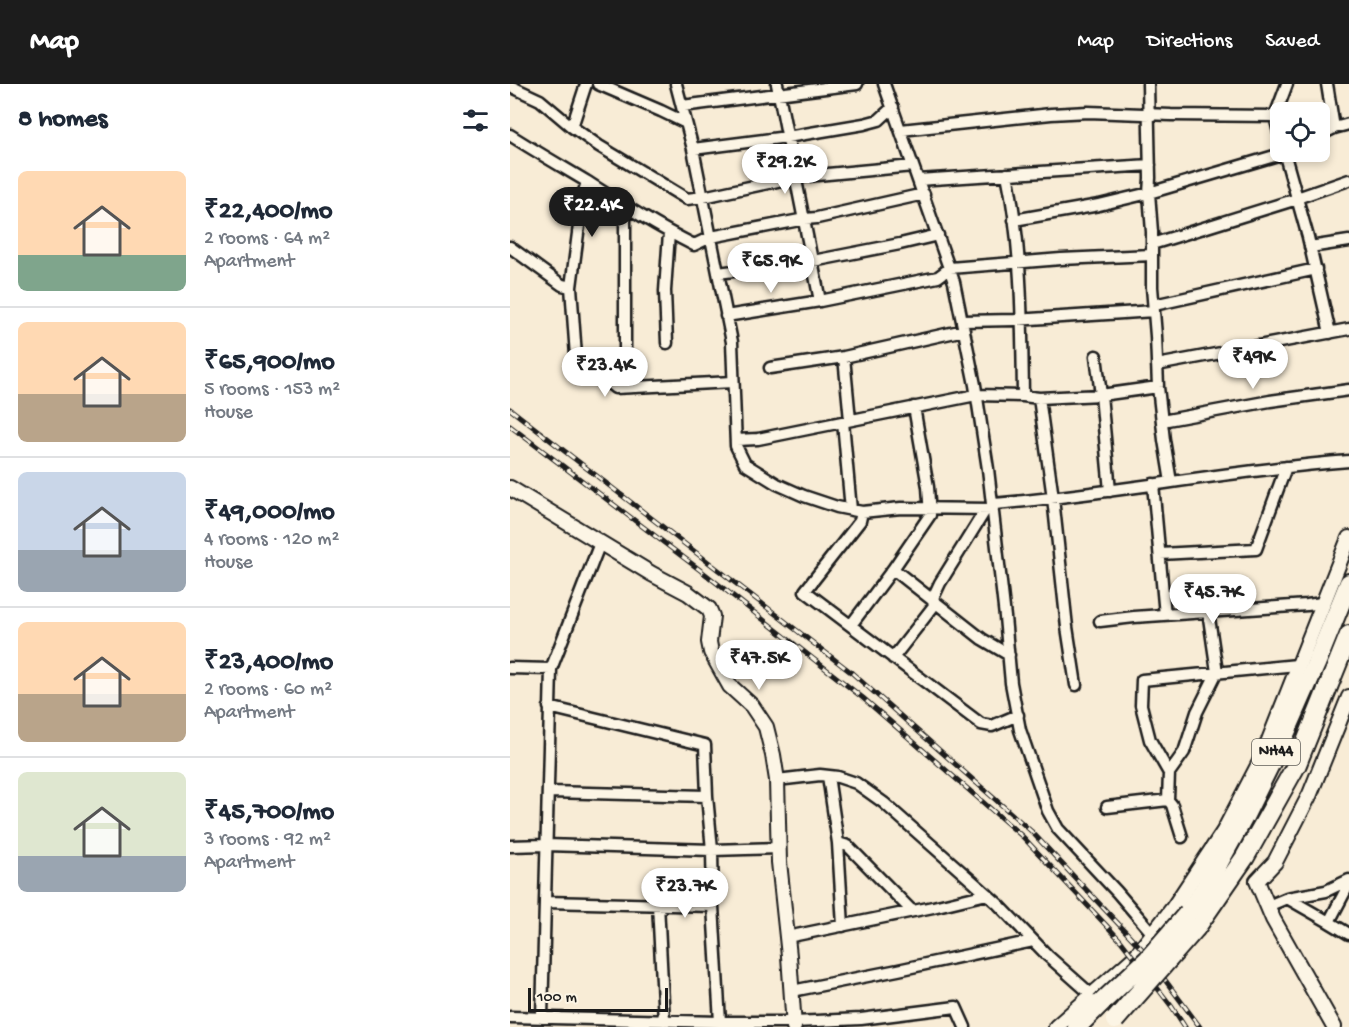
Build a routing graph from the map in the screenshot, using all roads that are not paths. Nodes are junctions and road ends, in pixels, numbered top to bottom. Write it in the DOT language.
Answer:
graph roads {
  1 [pos="586,84"];
  2 [pos="598,84"];
  3 [pos="676,84"];
  4 [pos="857,84"];
  5 [pos="884,84"];
  6 [pos="1148,84"];
  7 [pos="1287,84"];
  8 [pos="1327,84"];
  9 [pos="510,86"];
  10 [pos="778,89"];
  11 [pos="1280,102"];
  12 [pos="682,106"];
  13 [pos="893,107"];
  14 [pos="1149,114"];
  15 [pos="1270,116"];
  16 [pos="686,123"];
  17 [pos="1349,124"];
  18 [pos="572,127"];
  19 [pos="1334,128"];
  20 [pos="901,130"];
  21 [pos="1330,130"];
  22 [pos="510,135"];
  23 [pos="787,137"];
  24 [pos="693,149"];
  25 [pos="1270,157"];
  26 [pos="1288,162"];
  27 [pos="1150,165"];
  28 [pos="913,166"];
  29 [pos="1007,174"];
  30 [pos="796,177"];
  31 [pos="918,180"];
  32 [pos="1349,180"];
  33 [pos="587,182"];
  34 [pos="924,194"];
  35 [pos="1149,194"];
  36 [pos="703,197"];
  37 [pos="1297,198"];
  38 [pos="628,209"];
  39 [pos="805,219"];
  40 [pos="1014,220"];
  41 [pos="669,233"];
  42 [pos="938,235"];
  43 [pos="711,237"];
  44 [pos="1349,241"];
  45 [pos="510,247"];
  46 [pos="1310,247"];
  47 [pos="1152,249"];
  48 [pos="813,261"];
  49 [pos="1018,263"];
  50 [pos="950,268"];
  51 [pos="1316,269"];
  52 [pos="718,273"];
  53 [pos="571,287"];
  54 [pos="820,300"];
  55 [pos="1154,308"];
  56 [pos="726,316"];
  57 [pos="1022,320"];
  58 [pos="963,325"];
  59 [pos="1349,329"];
  60 [pos="1330,333"];
  61 [pos="667,343"];
  62 [pos="625,351"];
  63 [pos="1096,356"];
  64 [pos="844,357"];
  65 [pos="1157,365"];
  66 [pos="770,368"];
  67 [pos="734,382"];
  68 [pos="1158,387"];
  69 [pos="1349,390"];
  70 [pos="976,395"];
  71 [pos="1101,395"];
  72 [pos="1023,396"];
  73 [pos="1039,398"];
  74 [pos="914,407"];
  75 [pos="846,421"];
  76 [pos="1162,421"];
  77 [pos="736,440"];
  78 [pos="1349,461"];
  79 [pos="1286,467"];
  80 [pos="1171,482"];
  81 [pos="1153,484"];
  82 [pos="510,488"];
  83 [pos="1110,490"];
  84 [pos="1053,498"];
  85 [pos="930,508"];
  86 [pos="991,508"];
  87 [pos="857,511"];
  88 [pos="1349,538"];
  89 [pos="600,543"];
  90 [pos="1160,554"];
  91 [pos="893,568"];
  92 [pos="1349,583"];
  93 [pos="934,601"];
  94 [pos="1322,603"];
  95 [pos="1208,611"];
  96 [pos="1165,615"];
  97 [pos="1100,621"];
  98 [pos="851,625"];
  99 [pos="1349,635"];
  100 [pos="1009,655"];
  101 [pos="894,658"];
  102 [pos="1297,665"];
  103 [pos="510,668"];
  104 [pos="551,669"];
  105 [pos="1216,672"];
  106 [pos="1076,685"];
  107 [pos="1349,697"];
  108 [pos="549,707"];
  109 [pos="1018,715"];
  110 [pos="1169,773"];
  111 [pos="828,776"];
  112 [pos="777,780"];
  113 [pos="549,792"];
  114 [pos="707,796"];
  115 [pos="1168,800"];
  116 [pos="1107,807"];
  117 [pos="1182,837"];
  118 [pos="837,843"];
  119 [pos="546,845"];
  120 [pos="510,846"];
  121 [pos="779,848"];
  122 [pos="712,850"];
  123 [pos="1349,882"];
  124 [pos="987,894"];
  125 [pos="1287,898"];
  126 [pos="545,902"];
  127 [pos="658,904"];
  128 [pos="713,906"];
  129 [pos="1268,906"];
  130 [pos="912,912"];
  131 [pos="1192,920"];
  132 [pos="1329,922"];
  133 [pos="843,926"];
  134 [pos="1153,934"];
  135 [pos="1349,934"];
  136 [pos="787,937"];
  137 [pos="1033,941"];
  138 [pos="792,991"];
  139 [pos="1097,1000"];
  140 [pos="510,1017"];
  141 [pos="542,1018"];
  142 [pos="664,1021"];
  143 [pos="720,1022"];
  144 [pos="862,1023"];
  145 [pos="794,1024"];
  146 [pos="1112,1024"];
  147 [pos="965,1027"];
  148 [pos="1056,1027"];
  149 [pos="1077,1027"];
  150 [pos="1334,1027"];
  1 -- 18 [label="street"];
  2 -- 16 [label="street"];
  3 -- 12 [label="street"];
  4 -- 10 [label="street"];
  5 -- 13 [label="street"];
  6 -- 14 [label="street"];
  7 -- 11 [label="street"];
  8 -- 19 [label="street"];
  9 -- 18 [label="street"];
  10 -- 12 [label="street"];
  10 -- 23 [label="street"];
  12 -- 16 [label="street"];
  13 -- 20 [label="street"];
  13 -- 23 [label="street"];
  14 -- 15 [label="street"];
  14 -- 20 [label="street"];
  14 -- 27 [label="street"];
  16 -- 24 [label="street"];
  17 -- 19 [label="street"];
  18 -- 36 [label="street"];
  19 -- 21 [label="street"];
  20 -- 28 [label="street"];
  22 -- 33 [label="street"];
  23 -- 24 [label="street"];
  23 -- 30 [label="street"];
  24 -- 36 [label="street"];
  25 -- 35 [label="street"];
  26 -- 37 [label="street"];
  27 -- 29 [label="street"];
  27 -- 35 [label="street"];
  28 -- 30 [label="street"];
  28 -- 31 [label="street"];
  29 -- 31 [label="street"];
  29 -- 40 [label="street"];
  30 -- 36 [label="street"];
  30 -- 39 [label="street"];
  31 -- 34 [label="street"];
  32 -- 37 [label="street"];
  33 -- 38 [label="street"];
  33 -- 53 [label="street"];
  34 -- 39 [label="street"];
  34 -- 42 [label="street"];
  35 -- 40 [label="street"];
  35 -- 47 [label="street"];
  36 -- 43 [label="street"];
  37 -- 46 [label="street"];
  37 -- 47 [label="street"];
  38 -- 41 [label="street"];
  38 -- 62 [label="street"];
  39 -- 43 [label="street"];
  39 -- 48 [label="street"];
  40 -- 49 [label="street"];
  41 -- 43 [label="street"];
  41 -- 61 [label="street"];
  42 -- 48 [label="street"];
  42 -- 50 [label="street"];
  43 -- 52 [label="street"];
  44 -- 46 [label="street"];
  45 -- 53 [label="street"];
  46 -- 51 [label="street"];
  47 -- 49 [label="street"];
  47 -- 55 [label="street"];
  48 -- 52 [label="street"];
  48 -- 54 [label="street"];
  49 -- 50 [label="street"];
  49 -- 57 [label="street"];
  50 -- 54 [label="street"];
  50 -- 58 [label="street"];
  51 -- 55 [label="street"];
  51 -- 60 [label="street"];
  52 -- 56 [label="street"];
  53 -- 67 [label="street"];
  54 -- 56 [label="street"];
  55 -- 57 [label="street"];
  55 -- 65 [label="street"];
  56 -- 67 [label="street"];
  57 -- 58 [label="street"];
  57 -- 72 [label="street"];
  58 -- 64 [label="street"];
  58 -- 70 [label="street"];
  59 -- 60 [label="street"];
  60 -- 65 [label="street"];
  63 -- 71 [label="street"];
  64 -- 66 [label="street"];
  64 -- 75 [label="street"];
  65 -- 68 [label="street"];
  67 -- 77 [label="street"];
  68 -- 71 [label="street"];
  68 -- 76 [label="street"];
  69 -- 76 [label="street"];
  70 -- 72 [label="street"];
  70 -- 74 [label="street"];
  70 -- 86 [label="street"];
  71 -- 73 [label="street"];
  71 -- 83 [label="street"];
  72 -- 73 [label="street"];
  73 -- 84 [label="street"];
  74 -- 75 [label="street"];
  74 -- 85 [label="street"];
  75 -- 77 [label="street"];
  75 -- 87 [label="street"];
  76 -- 80 [label="street"];
  77 -- 87 [label="street"];
  78 -- 79 [label="street"];
  79 -- 80 [label="street"];
  79 -- 90 [label="street"];
  80 -- 81 [label="street"];
  81 -- 83 [label="street"];
  81 -- 90 [label="street"];
  82 -- 89 [label="street"];
  83 -- 84 [label="street"];
  84 -- 86 [label="street"];
  84 -- 106 [label="street"];
  85 -- 86 [label="street"];
  85 -- 87 [label="street"];
  85 -- 91 [label="street"];
  86 -- 93 [label="street"];
  86 -- 100 [label="street"];
  87 -- 98 [label="street"];
  88 -- 94 [label="street"];
  89 -- 104 [label="street"];
  89 -- 112 [label="street"];
  90 -- 96 [label="street"];
  91 -- 93 [label="street"];
  91 -- 98 [label="street"];
  92 -- 131 [label="highway, NH44"];
  93 -- 100 [label="street"];
  93 -- 101 [label="street"];
  94 -- 95 [label="street"];
  94 -- 102 [label="street"];
  95 -- 96 [label="street"];
  95 -- 105 [label="street"];
  96 -- 97 [label="street"];
  98 -- 101 [label="street"];
  99 -- 131 [label="highway, NH44"];
  100 -- 109 [label="street"];
  101 -- 109 [label="street"];
  102 -- 105 [label="street"];
  102 -- 134 [label="street"];
  103 -- 104 [label="street"];
  104 -- 108 [label="street"];
  105 -- 110 [label="street"];
  105 -- 110 [label="street"];
  107 -- 129 [label="street"];
  108 -- 113 [label="street"];
  108 -- 114 [label="street"];
  109 -- 134 [label="street"];
  110 -- 115 [label="street"];
  111 -- 112 [label="street"];
  111 -- 118 [label="street"];
  111 -- 124 [label="street"];
  112 -- 121 [label="street"];
  113 -- 114 [label="street"];
  113 -- 119 [label="street"];
  114 -- 122 [label="street"];
  115 -- 116 [label="street"];
  115 -- 117 [label="street"];
  118 -- 130 [label="street"];
  118 -- 133 [label="street"];
  119 -- 120 [label="street"];
  119 -- 122 [label="street"];
  119 -- 126 [label="street"];
  121 -- 122 [label="street"];
  121 -- 136 [label="street"];
  122 -- 128 [label="street"];
  123 -- 125 [label="street"];
  123 -- 132 [label="street"];
  124 -- 130 [label="street"];
  124 -- 137 [label="street"];
  125 -- 129 [label="street"];
  125 -- 132 [label="street"];
  126 -- 127 [label="street"];
  126 -- 141 [label="street"];
  127 -- 128 [label="street"];
  127 -- 142 [label="street"];
  128 -- 143 [label="street"];
  129 -- 150 [label="street"];
  130 -- 133 [label="street"];
  131 -- 139 [label="highway, NH44, bridge"];
  131 -- 146 [label="highway, NH44, bridge"];
  132 -- 135 [label="street"];
  133 -- 136 [label="street"];
  134 -- 139 [label="street"];
  136 -- 138 [label="street"];
  137 -- 138 [label="street"];
  137 -- 139 [label="street"];
  138 -- 145 [label="street"];
  139 -- 148 [label="street"];
  139 -- 149 [label="highway, NH44"];
  140 -- 141 [label="street"];
  141 -- 142 [label="street"];
  142 -- 143 [label="street"];
  143 -- 145 [label="street"];
  144 -- 145 [label="street"];
  144 -- 147 [label="street"];
}
